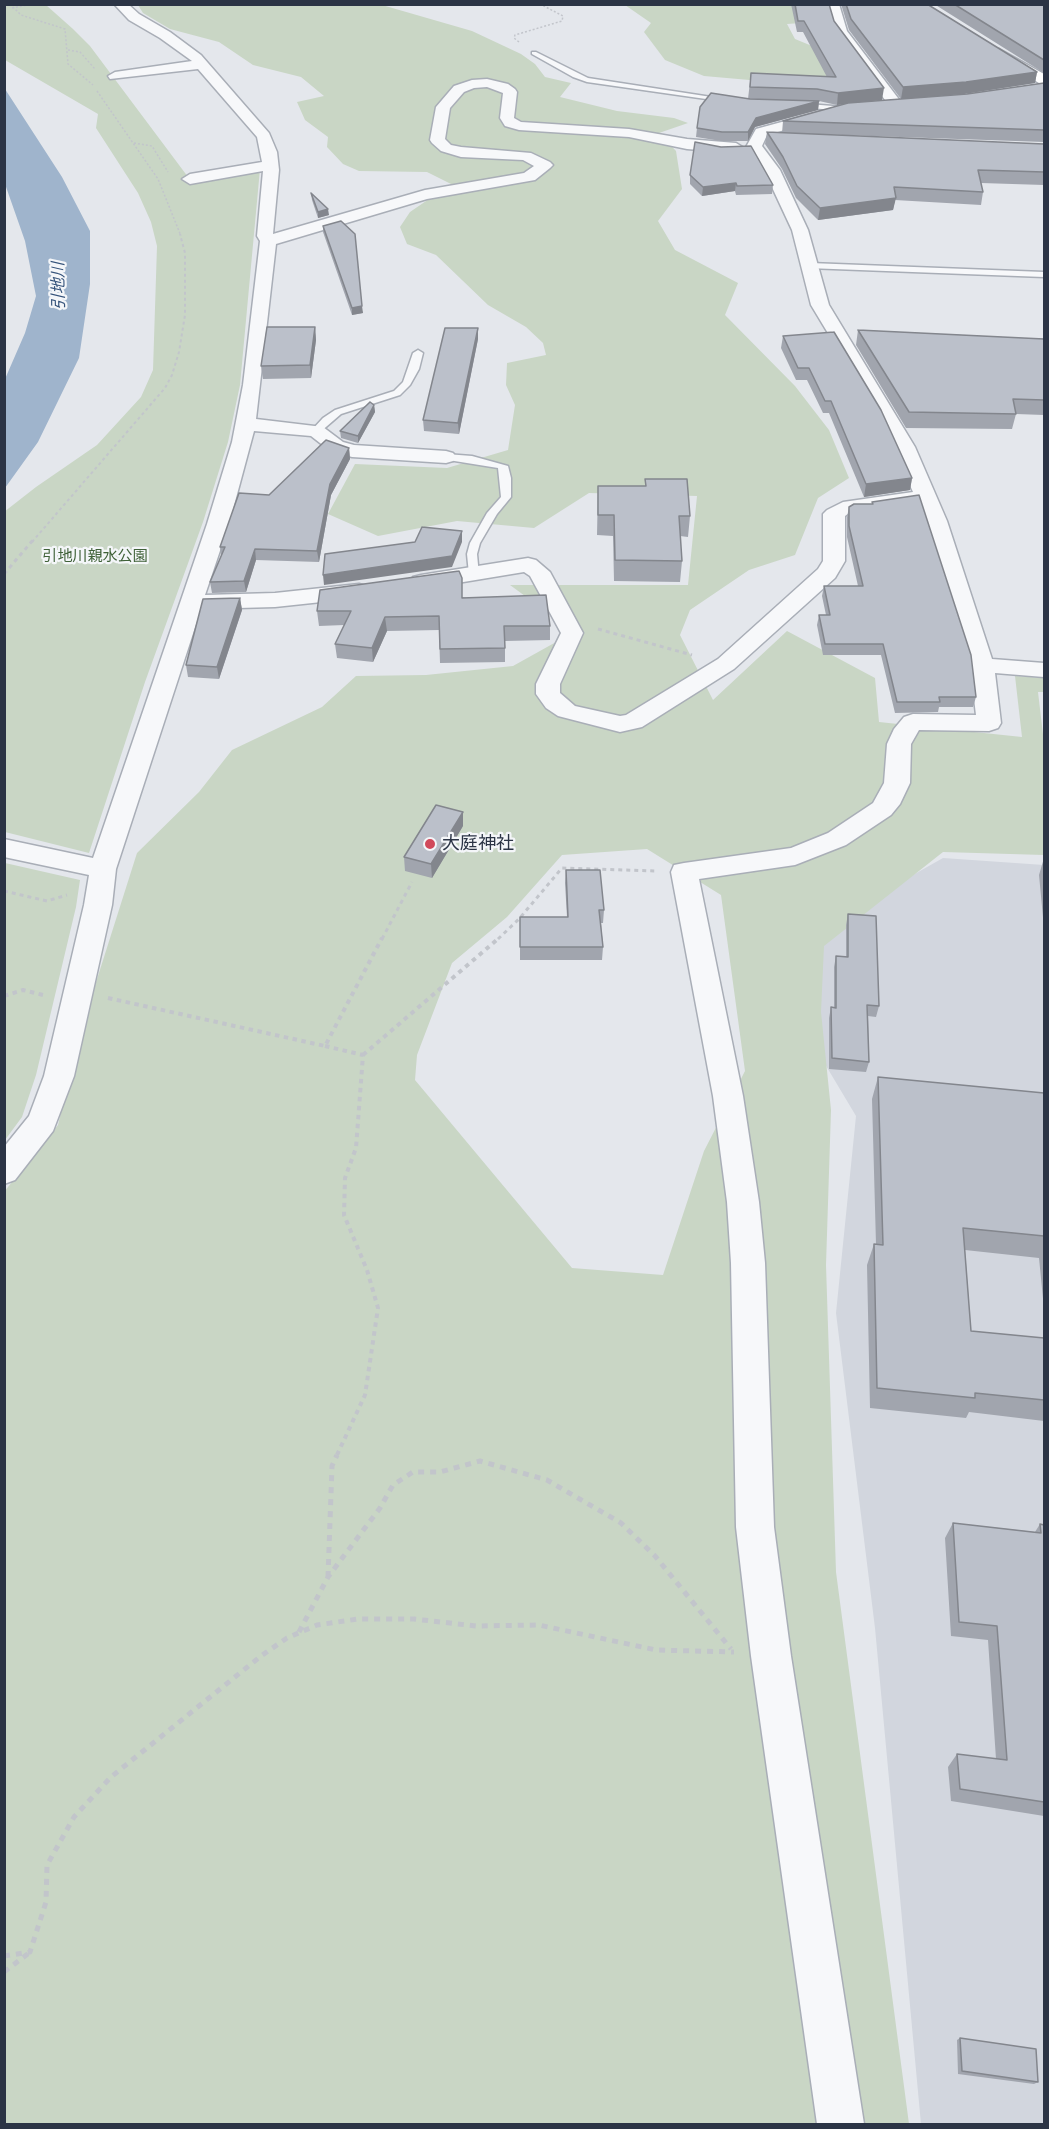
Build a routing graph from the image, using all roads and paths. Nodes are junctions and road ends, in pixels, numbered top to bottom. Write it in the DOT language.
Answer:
graph roads {
  1 [pos="32,4"];
  2 [pos="120,4"];
  3 [pos="540,4"];
  4 [pos="832,4"];
  5 [pos="11,6"];
  6 [pos="988,46"];
  7 [pos="534,53"];
  8 [pos="202,64"];
  9 [pos="116,76"];
  10 [pos="1044,80"];
  11 [pos="1044,88"];
  12 [pos="1024,91"];
  13 [pos="739,101"];
  14 [pos="919,103"];
  15 [pos="793,105"];
  16 [pos="896,105"];
  17 [pos="845,110"];
  18 [pos="791,140"];
  19 [pos="133,142"];
  20 [pos="755,143"];
  21 [pos="270,165"];
  22 [pos="168,173"];
  23 [pos="190,179"];
  24 [pos="268,241"];
  25 [pos="810,266"];
  26 [pos="1044,275"];
  27 [pos="418,353"];
  28 [pos="245,424"];
  29 [pos="316,431"];
  30 [pos="446,457"];
  31 [pos="926,496"];
  32 [pos="475,573"];
  33 [pos="4,574"];
  34 [pos="191,603"];
  35 [pos="562,619"];
  36 [pos="726,664"];
  37 [pos="982,665"];
  38 [pos="1044,670"];
  39 [pos="4,848"];
  40 [pos="94,867"];
  41 [pos="684,873"];
  42 [pos="412,882"];
  43 [pos="4,891"];
  44 [pos="77,994"];
  45 [pos="4,996"];
  46 [pos="325,1046"];
  47 [pos="363,1055"];
  48 [pos="4,1171"];
  49 [pos="328,1577"];
  50 [pos="298,1633"];
  51 [pos="734,1652"];
  52 [pos="771,1656"];
  53 [pos="30,1952"];
  54 [pos="4,1956"];
  55 [pos="4,1972"];
  56 [pos="841,2124"];
  1 -- 5 [label="path"];
  2 -- 8 [label="street"];
  3 -- 7 [label="path"];
  4 -- 16 [label="street"];
  5 -- 19 [label="path"];
  6 -- 10 [label="street"];
  7 -- 13 [label="lane"];
  8 -- 9 [label="street"];
  8 -- 21 [label="street"];
  11 -- 12 [label="street"];
  14 -- 16 [label="street"];
  15 -- 17 [label="lane"];
  16 -- 17 [label="street"];
  17 -- 20 [label="street"];
  18 -- 20 [label="street"];
  19 -- 22 [label="path"];
  19 -- 33 [label="path"];
  20 -- 24 [label="street"];
  20 -- 25 [label="street"];
  21 -- 23 [label="street"];
  21 -- 24 [label="street"];
  24 -- 28 [label="street"];
  25 -- 26 [label="lane"];
  25 -- 31 [label="street"];
  27 -- 29 [label="lane"];
  28 -- 29 [label="street"];
  28 -- 34 [label="street"];
  29 -- 30 [label="street"];
  30 -- 32 [label="lane"];
  31 -- 36 [label="street"];
  31 -- 37 [label="street"];
  32 -- 34 [label="street"];
  32 -- 35 [label="street"];
  34 -- 40 [label="street"];
  35 -- 36 [label="path"];
  35 -- 36 [label="street"];
  37 -- 38 [label="street"];
  37 -- 41 [label="street"];
  39 -- 40 [label="street"];
  40 -- 43 [label="path"];
  40 -- 44 [label="street"];
  41 -- 47 [label="path"];
  41 -- 52 [label="street"];
  42 -- 46 [label="path"];
  44 -- 45 [label="path"];
  44 -- 46 [label="path"];
  44 -- 48 [label="street"];
  46 -- 47 [label="path"];
  47 -- 49 [label="path"];
  49 -- 50 [label="path"];
  49 -- 51 [label="path"];
  50 -- 51 [label="path"];
  50 -- 53 [label="path"];
  51 -- 52 [label="path"];
  52 -- 56 [label="street"];
  53 -- 54 [label="path"];
  53 -- 55 [label="path"];
}
